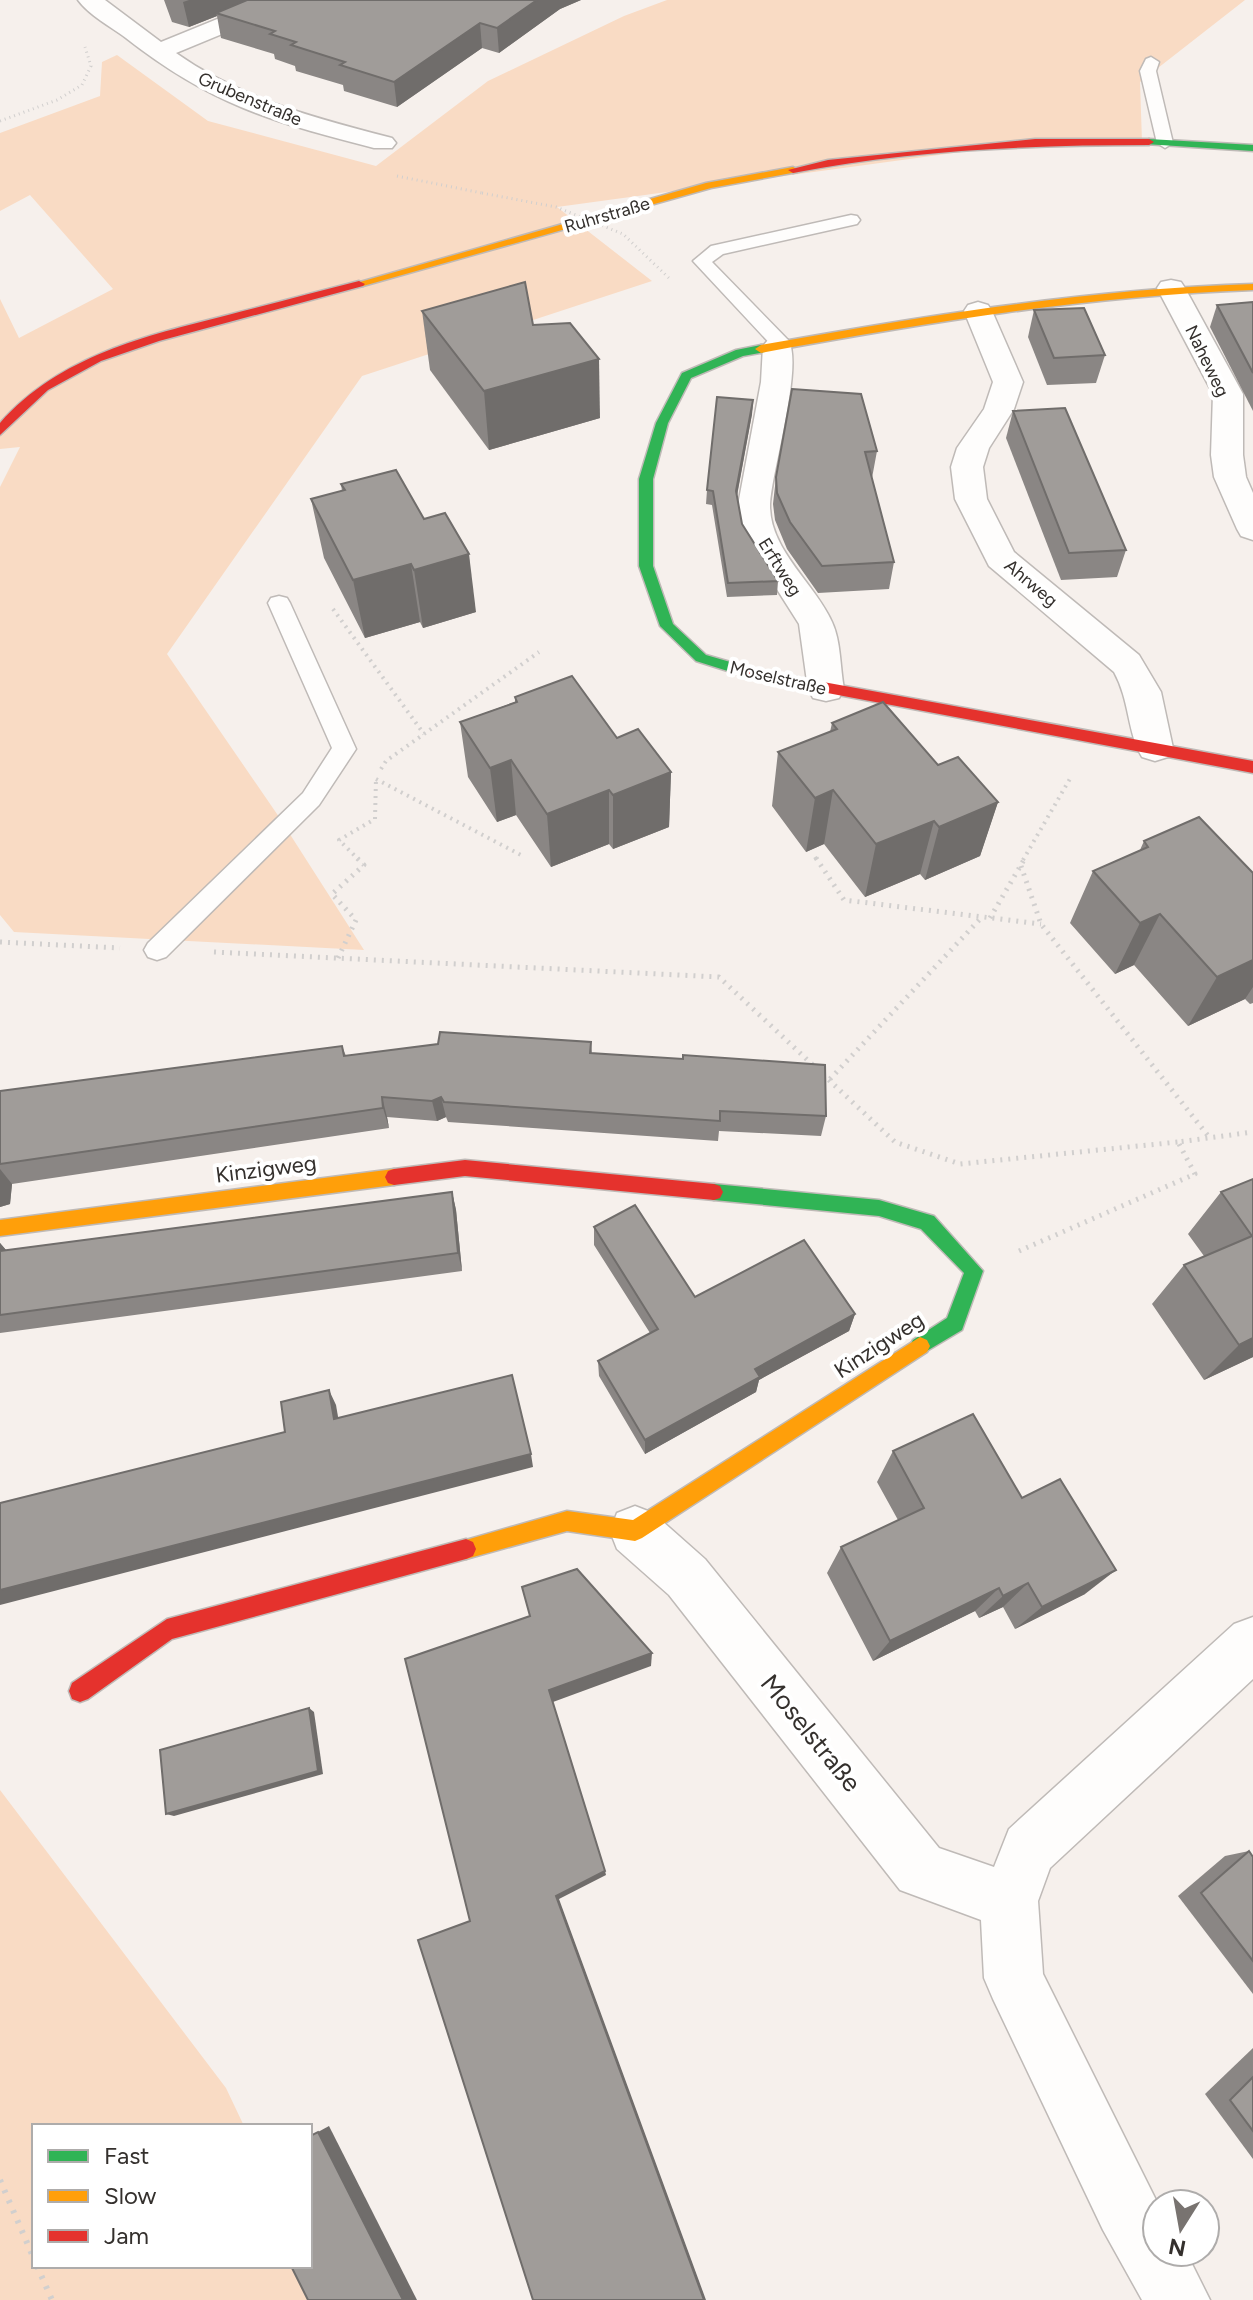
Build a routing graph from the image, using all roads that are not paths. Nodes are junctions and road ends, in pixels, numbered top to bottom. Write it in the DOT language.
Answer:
graph roads {
  1 [pos="90,0"];
  2 [pos="284,0"];
  3 [pos="157,52"];
  4 [pos="1151,62"];
  5 [pos="383,143"];
  6 [pos="1165,143"];
  7 [pos="1253,148"];
  8 [pos="851,220"];
  9 [pos="1253,287"];
  10 [pos="1171,288"];
  11 [pos="978,311"];
  12 [pos="780,346"];
  13 [pos="0,431"];
  14 [pos="1253,529"];
  15 [pos="279,603"];
  16 [pos="826,689"];
  17 [pos="1155,748"];
  18 [pos="1253,767"];
  19 [pos="157,950"];
  20 [pos="0,1228"];
  21 [pos="635,1531"];
  22 [pos="1253,1643"];
  23 [pos="80,1691"];
  24 [pos="1009,1901"];
  25 [pos="1178,2300"];
  1 -- 3 [label="street, Grubenstraße"];
  2 -- 3 [label="street"];
  3 -- 5 [label="street, Grubenstraße"];
  4 -- 6 [label="lane"];
  6 -- 7 [label="street, Ruhrstraße"];
  6 -- 13 [label="street, Ruhrstraße"];
  8 -- 12 [label="lane"];
  9 -- 10 [label="street, Moselstraße"];
  10 -- 11 [label="street, Moselstraße"];
  10 -- 14 [label="street, Naheweg"];
  11 -- 12 [label="street, Moselstraße"];
  11 -- 17 [label="street, Ahrweg"];
  12 -- 16 [label="street, Erftweg"];
  12 -- 16 [label="street, Moselstraße"];
  15 -- 19 [label="lane"];
  16 -- 17 [label="street, Moselstraße"];
  17 -- 18 [label="street, Moselstraße"];
  20 -- 21 [label="street, Kinzigweg"];
  21 -- 23 [label="street"];
  21 -- 24 [label="street, Moselstraße"];
  22 -- 24 [label="street"];
  24 -- 25 [label="street"];
}
